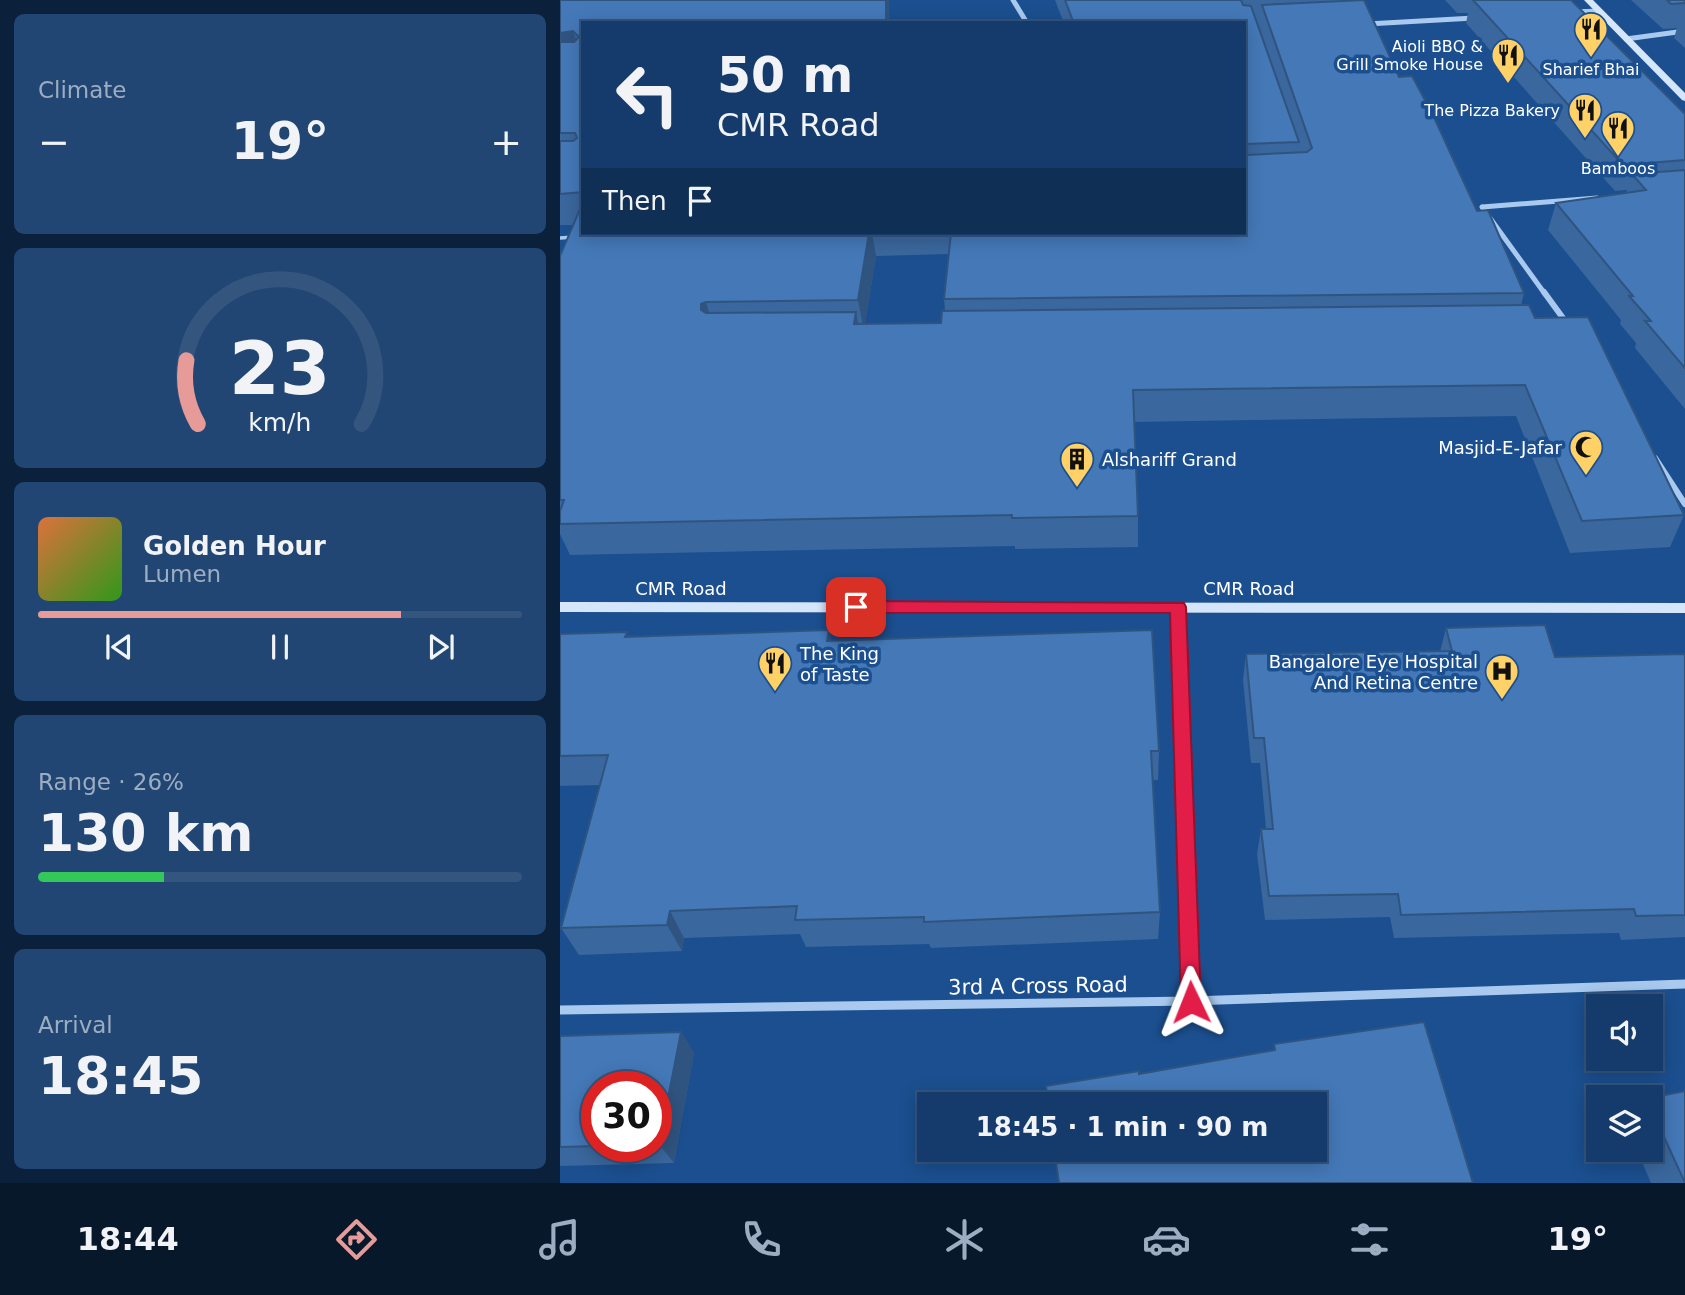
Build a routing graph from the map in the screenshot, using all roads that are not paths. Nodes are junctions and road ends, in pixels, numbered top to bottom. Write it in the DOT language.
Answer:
graph roads {
  1 [pos="1013,0"];
  2 [pos="1587,0"];
  3 [pos="1599,11"];
  4 [pos="1565,13"];
  5 [pos="1484,17"];
  6 [pos="1026,21"];
  7 [pos="1362,24"];
  8 [pos="1685,31"];
  9 [pos="1626,39"];
  10 [pos="1685,98"];
  11 [pos="1604,197"];
  12 [pos="587,236"];
  13 [pos="560,238"];
  14 [pos="1559,330"];
  15 [pos="1647,446"];
  16 [pos="1685,505"];
  17 [pos="560,607"];
  18 [pos="1178,607"];
  19 [pos="1685,608"];
  20 [pos="1685,984"];
  21 [pos="1191,1002"];
  22 [pos="560,1010"];
  1 -- 6 [label="street"];
  2 -- 3 [label="street"];
  3 -- 4 [label="street"];
  3 -- 9 [label="street"];
  5 -- 7 [label="street"];
  8 -- 9 [label="street"];
  9 -- 10 [label="street"];
  11 -- 14 [label="street"];
  12 -- 13 [label="lane"];
  15 -- 16 [label="street"];
  17 -- 18 [label="street, CMR Road"];
  18 -- 19 [label="street, CMR Road"];
  18 -- 21 [label="street"];
  20 -- 21 [label="street, 3rd A Cross Road"];
  21 -- 22 [label="street, 3rd A Cross Road"];
}
